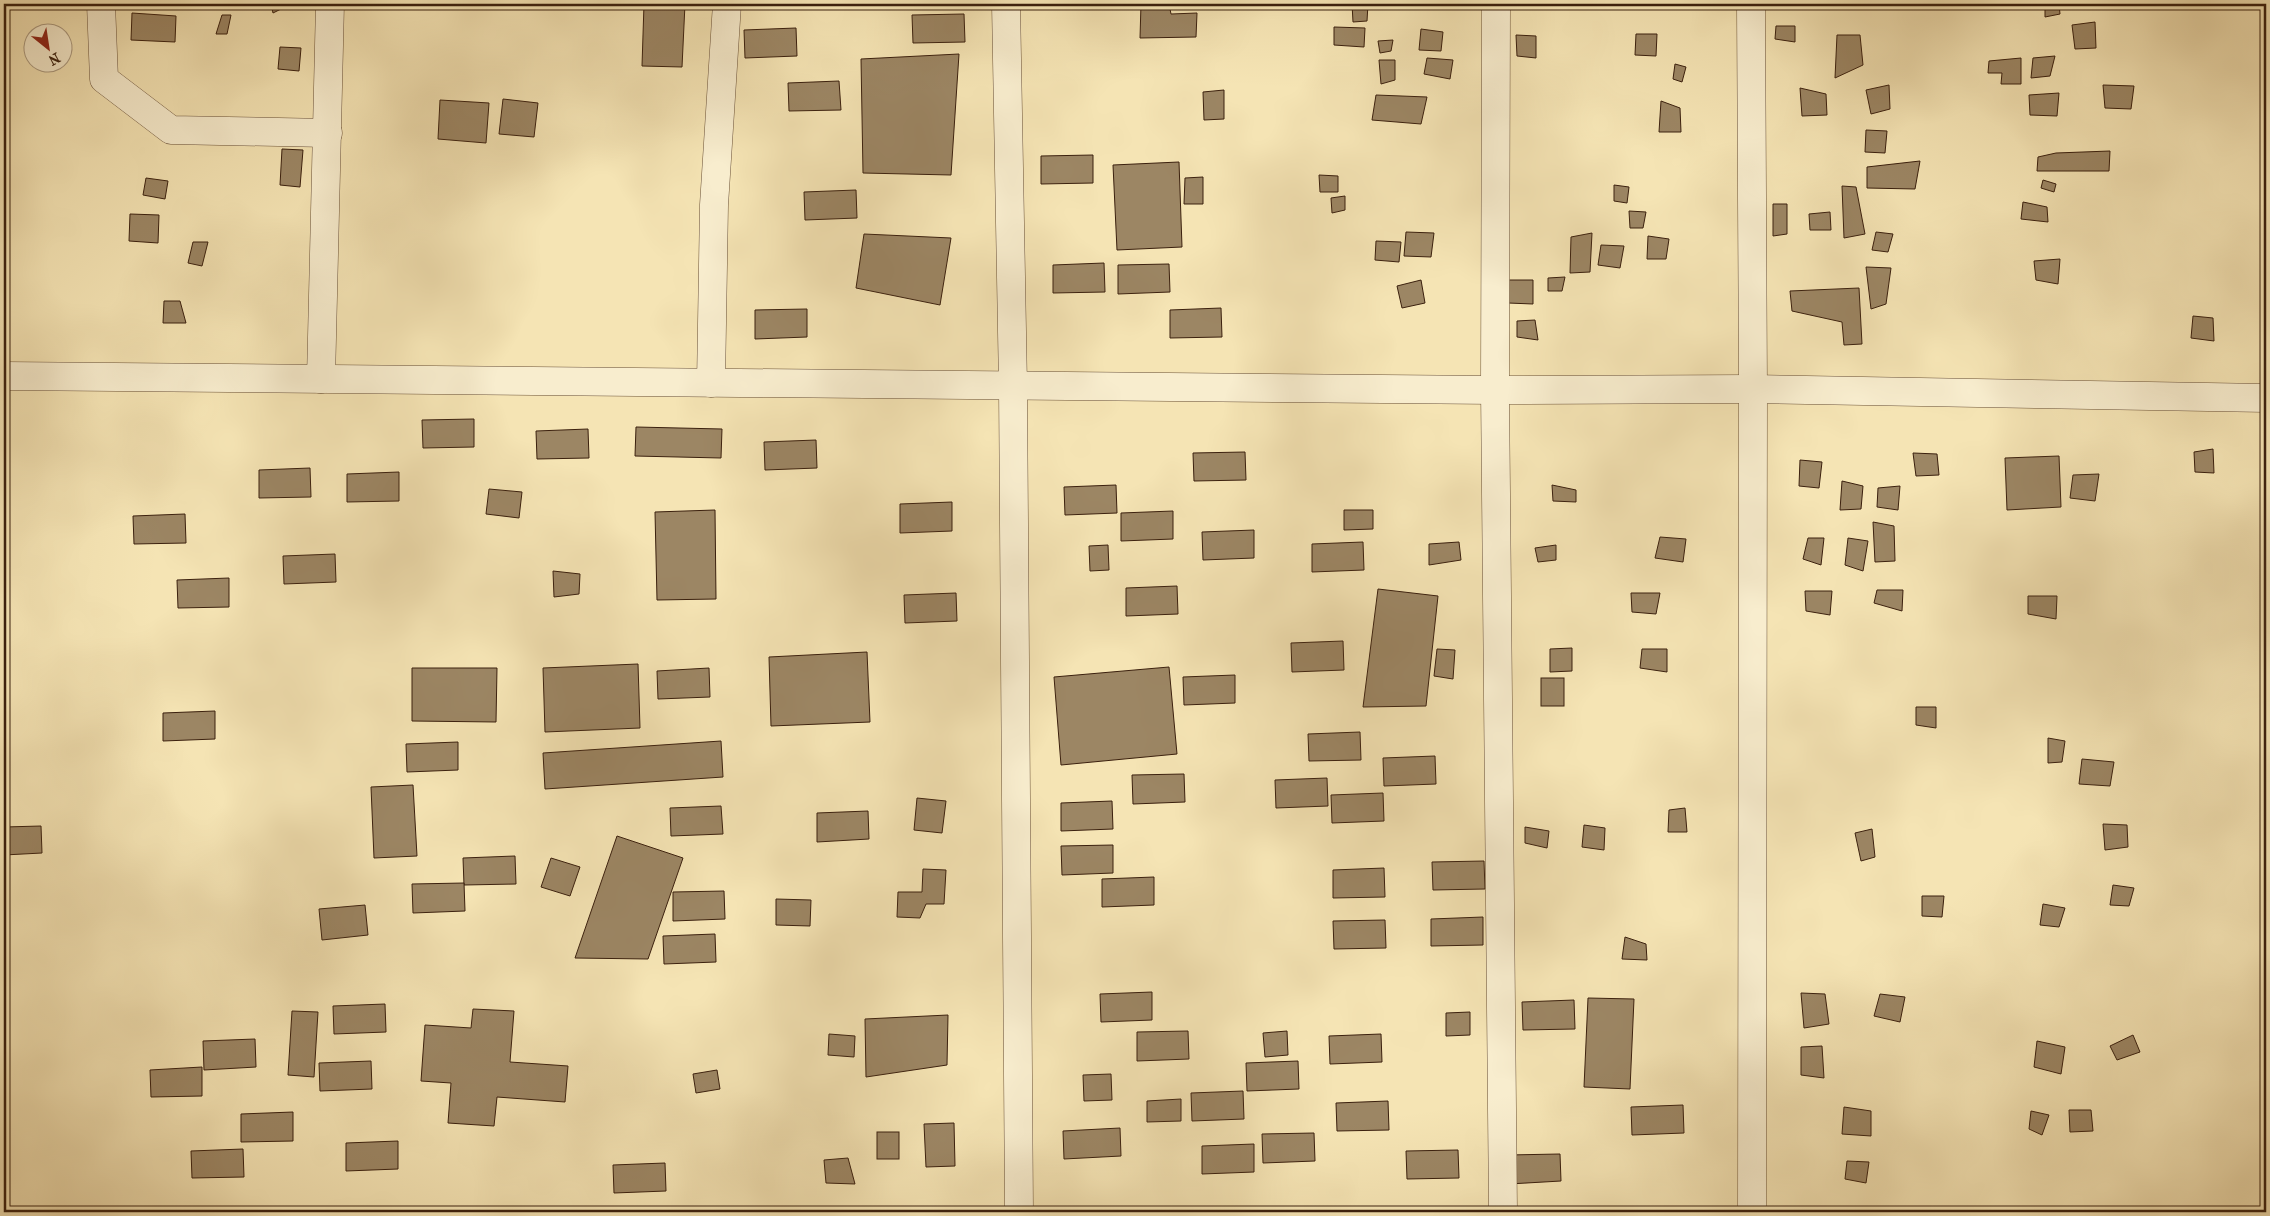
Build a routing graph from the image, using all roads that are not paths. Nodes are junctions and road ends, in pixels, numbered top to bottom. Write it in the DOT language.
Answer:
graph roads {
  1 [pos="101,4"];
  2 [pos="330,4"];
  3 [pos="727,4"];
  4 [pos="1006,4"];
  5 [pos="1496,4"];
  6 [pos="1751,4"];
  7 [pos="328,133"];
  8 [pos="4,376"];
  9 [pos="321,379"];
  10 [pos="711,383"];
  11 [pos="1013,386"];
  12 [pos="1753,389"];
  13 [pos="1495,390"];
  14 [pos="2266,398"];
  15 [pos="1019,1212"];
  16 [pos="1502,1212"];
  17 [pos="1752,1212"];
  1 -- 7 [label="street"];
  2 -- 7 [label="street"];
  3 -- 10 [label="street"];
  4 -- 11 [label="street"];
  5 -- 13 [label="street"];
  6 -- 12 [label="street"];
  7 -- 9 [label="street"];
  8 -- 9 [label="street"];
  9 -- 10 [label="street"];
  10 -- 11 [label="street"];
  11 -- 13 [label="street"];
  11 -- 15 [label="street"];
  12 -- 13 [label="street"];
  12 -- 14 [label="street"];
  12 -- 17 [label="street"];
  13 -- 16 [label="street"];
}
